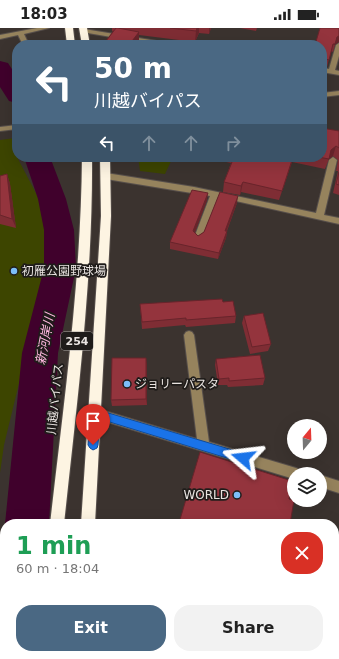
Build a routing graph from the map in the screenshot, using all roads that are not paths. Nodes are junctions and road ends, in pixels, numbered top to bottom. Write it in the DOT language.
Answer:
graph roads {
  1 [pos="3,28"];
  2 [pos="46,28"];
  3 [pos="68,28"];
  4 [pos="83,29"];
  5 [pos="20,33"];
  6 [pos="3,37"];
  7 [pos="24,40"];
  8 [pos="70,40"];
  9 [pos="85,40"];
  10 [pos="142,40"];
  11 [pos="339,45"];
  12 [pos="327,71"];
  13 [pos="332,72"];
  14 [pos="339,73"];
  15 [pos="339,93"];
  16 [pos="327,94"];
  17 [pos="12,127"];
  18 [pos="2,128"];
  19 [pos="333,160"];
  20 [pos="87,162"];
  21 [pos="105,162"];
  22 [pos="106,176"];
  23 [pos="215,194"];
  24 [pos="319,217"];
  25 [pos="339,221"];
  26 [pos="198,238"];
  27 [pos="189,335"];
  28 [pos="95,413"];
  29 [pos="204,446"];
  30 [pos="287,471"];
  31 [pos="327,483"];
  32 [pos="339,487"];
  33 [pos="58,519"];
  34 [pos="88,519"];
  1 -- 6 [label="street"];
  2 -- 5 [label="street"];
  3 -- 8 [label="highway"];
  4 -- 9 [label="highway"];
  4 -- 10 [label="street"];
  5 -- 6 [label="street"];
  5 -- 7 [label="street"];
  11 -- 13 [label="street"];
  12 -- 13 [label="street"];
  13 -- 14 [label="street"];
  15 -- 16 [label="street"];
  17 -- 18 [label="street"];
  19 -- 24 [label="street"];
  20 -- 33 [label="highway, 川越バイパス / 254"];
  21 -- 22 [label="highway, 254"];
  22 -- 23 [label="street"];
  22 -- 28 [label="highway, 254"];
  23 -- 24 [label="street"];
  23 -- 26 [label="street"];
  24 -- 25 [label="street"];
  27 -- 29 [label="street"];
  28 -- 29 [label="street"];
  28 -- 34 [label="highway, 254"];
  29 -- 30 [label="street"];
  31 -- 32 [label="street"];
}
